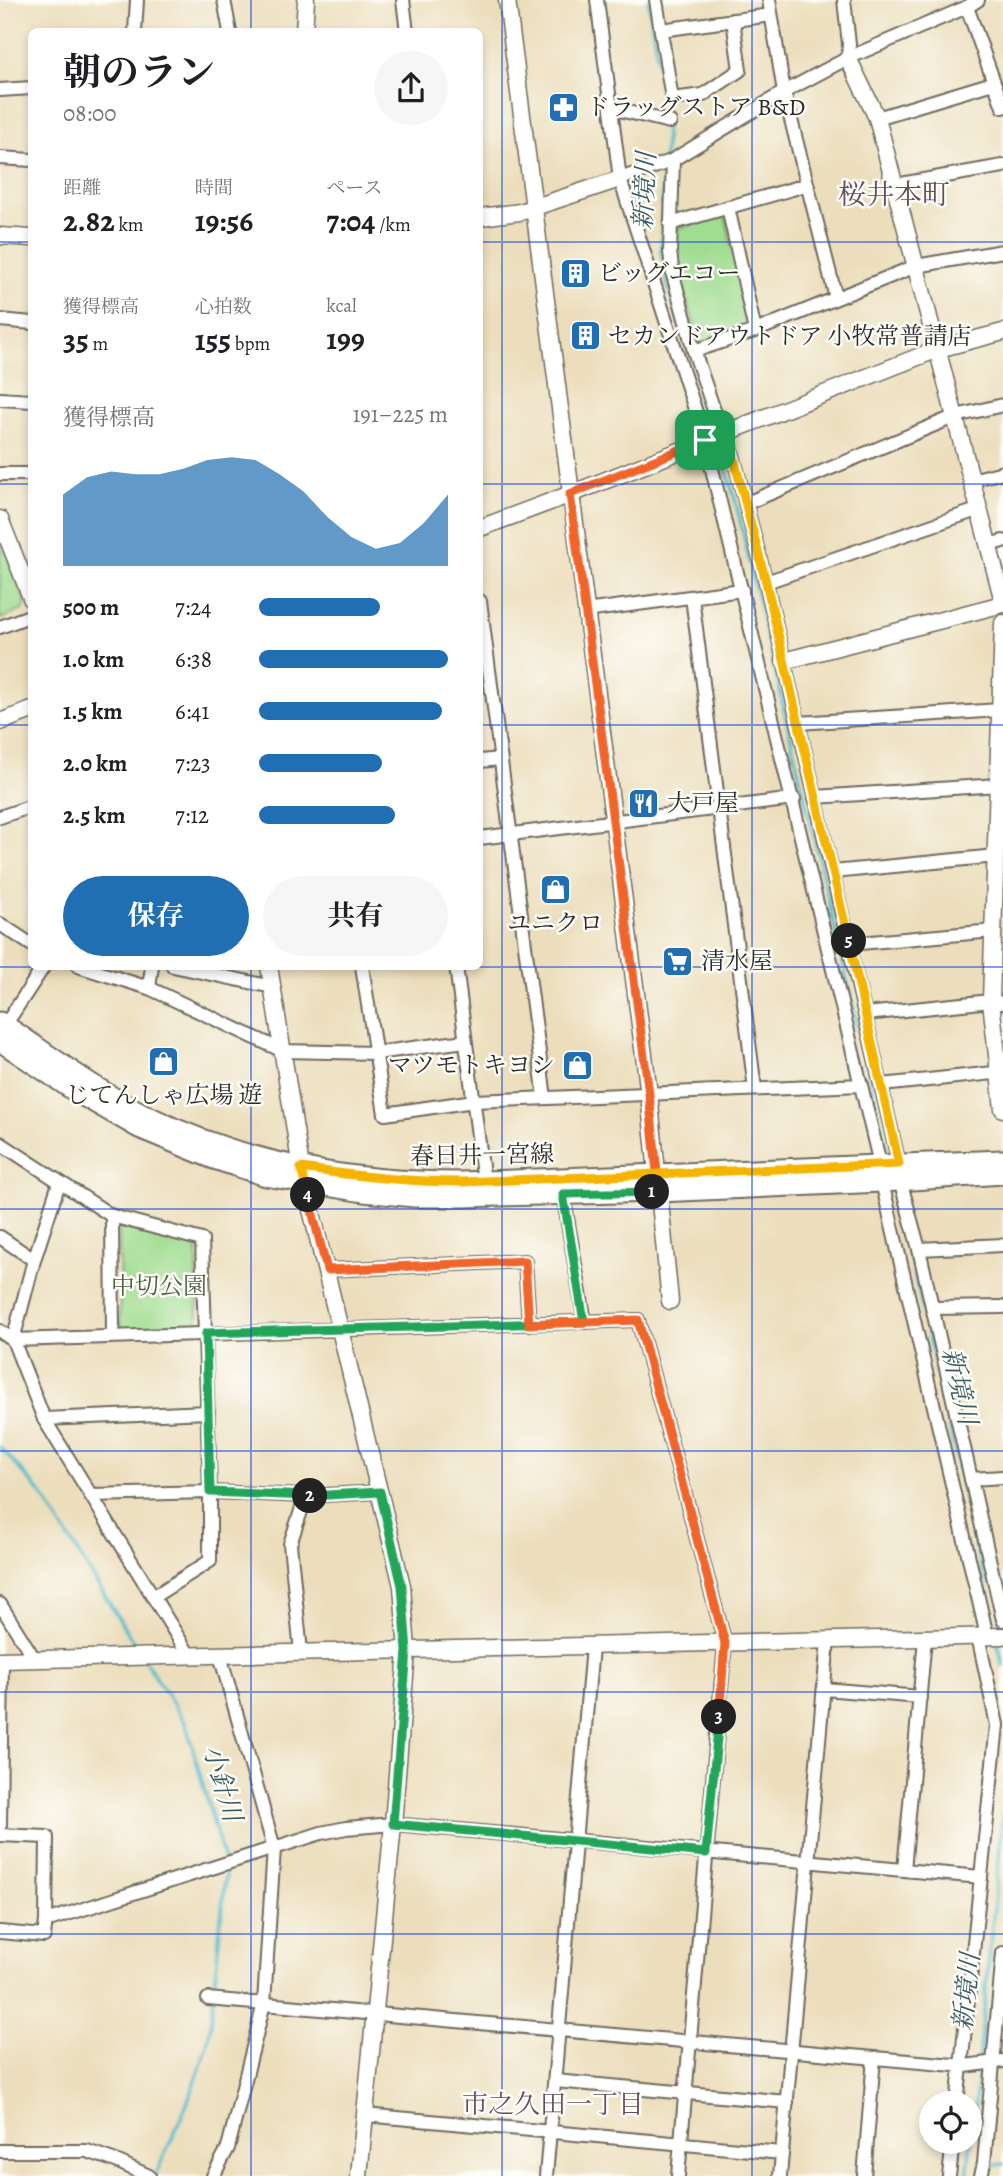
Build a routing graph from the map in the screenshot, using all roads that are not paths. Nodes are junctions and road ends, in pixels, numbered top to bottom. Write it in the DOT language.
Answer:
graph roads {
  1 [pos="137,0"];
  2 [pos="224,0"];
  3 [pos="306,0"];
  4 [pos="403,0"];
  5 [pos="507,0"];
  6 [pos="597,0"];
  7 [pos="656,0"];
  8 [pos="769,0"];
  9 [pos="844,0"];
  10 [pos="978,0"];
  11 [pos="967,7"];
  12 [pos="771,15"];
  13 [pos="733,20"];
  14 [pos="135,28"];
  15 [pos="229,28"];
  16 [pos="304,28"];
  17 [pos="406,28"];
  18 [pos="661,30"];
  19 [pos="848,58"];
  20 [pos="993,83"];
  21 [pos="28,88"];
  22 [pos="0,90"];
  23 [pos="784,93"];
  24 [pos="1003,107"];
  25 [pos="611,108"];
  26 [pos="877,118"];
  27 [pos="667,121"];
  28 [pos="0,158"];
  29 [pos="28,160"];
  30 [pos="667,163"];
  31 [pos="1003,166"];
  32 [pos="620,178"];
  33 [pos="806,185"];
  34 [pos="895,185"];
  35 [pos="534,207"];
  36 [pos="728,207"];
  37 [pos="483,217"];
  38 [pos="670,224"];
  39 [pos="0,236"];
  40 [pos="28,238"];
  41 [pos="1003,251"];
  42 [pos="916,266"];
  43 [pos="836,298"];
  44 [pos="0,320"];
  45 [pos="28,323"];
  46 [pos="755,331"];
  47 [pos="1003,332"];
  48 [pos="938,349"];
  49 [pos="694,351"];
  50 [pos="0,399"];
  51 [pos="28,401"];
  52 [pos="1003,405"];
  53 [pos="956,416"];
  54 [pos="724,433"];
  55 [pos="705,440"];
  56 [pos="1003,472"];
  57 [pos="0,474"];
  58 [pos="28,474"];
  59 [pos="972,480"];
  60 [pos="570,494"];
  61 [pos="747,503"];
  62 [pos="980,509"];
  63 [pos="0,519"];
  64 [pos="483,527"];
  65 [pos="996,543"];
  66 [pos="766,582"];
  67 [pos="28,590"];
  68 [pos="742,590"];
  69 [pos="692,597"];
  70 [pos="1003,602"];
  71 [pos="586,611"];
  72 [pos="28,616"];
  73 [pos="1003,623"];
  74 [pos="0,627"];
  75 [pos="775,641"];
  76 [pos="755,646"];
  77 [pos="784,661"];
  78 [pos="484,665"];
  79 [pos="1000,710"];
  80 [pos="28,712"];
  81 [pos="0,722"];
  82 [pos="798,723"];
  83 [pos="500,759"];
  84 [pos="483,761"];
  85 [pos="999,785"];
  86 [pos="815,797"];
  87 [pos="794,799"];
  88 [pos="28,807"];
  89 [pos="718,809"];
  90 [pos="0,817"];
  91 [pos="614,822"];
  92 [pos="510,834"];
  93 [pos="483,838"];
  94 [pos="996,856"];
  95 [pos="832,872"];
  96 [pos="0,924"];
  97 [pos="993,931"];
  98 [pos="28,942"];
  99 [pos="849,944"];
  100 [pos="41,970"];
  101 [pos="91,970"];
  102 [pos="151,970"];
  103 [pos="192,970"];
  104 [pos="270,970"];
  105 [pos="363,970"];
  106 [pos="456,970"];
  107 [pos="272,987"];
  108 [pos="149,988"];
  109 [pos="997,1002"];
  110 [pos="866,1014"];
  111 [pos="1,1031"];
  112 [pos="465,1041"];
  113 [pos="283,1051"];
  114 [pos="376,1052"];
  115 [pos="1001,1071"];
  116 [pos="862,1085"];
  117 [pos="882,1085"];
  118 [pos="754,1089"];
  119 [pos="649,1094"];
  120 [pos="545,1098"];
  121 [pos="474,1101"];
  122 [pos="1003,1109"];
  123 [pos="0,1143"];
  124 [pos="1003,1160"];
  125 [pos="890,1172"];
  126 [pos="1003,1174"];
  127 [pos="303,1175"];
  128 [pos="484,1182"];
  129 [pos="59,1183"];
  130 [pos="658,1183"];
  131 [pos="563,1194"];
  132 [pos="112,1216"];
  133 [pos="0,1237"];
  134 [pos="1003,1245"];
  135 [pos="919,1249"];
  136 [pos="34,1260"];
  137 [pos="327,1270"];
  138 [pos="670,1301"];
  139 [pos="1003,1307"];
  140 [pos="932,1308"];
  141 [pos="584,1322"];
  142 [pos="529,1324"];
  143 [pos="341,1330"];
  144 [pos="0,1331"];
  145 [pos="206,1333"];
  146 [pos="113,1336"];
  147 [pos="13,1340"];
  148 [pos="208,1412"];
  149 [pos="44,1419"];
  150 [pos="1003,1477"];
  151 [pos="971,1479"];
  152 [pos="210,1492"];
  153 [pos="380,1492"];
  154 [pos="91,1495"];
  155 [pos="306,1496"];
  156 [pos="153,1597"];
  157 [pos="0,1604"];
  158 [pos="1003,1620"];
  159 [pos="990,1636"];
  160 [pos="925,1638"];
  161 [pos="828,1640"];
  162 [pos="725,1643"];
  163 [pos="592,1647"];
  164 [pos="407,1651"];
  165 [pos="301,1652"];
  166 [pos="189,1655"];
  167 [pos="220,1655"];
  168 [pos="1,1660"];
  169 [pos="35,1660"];
  170 [pos="824,1689"];
  171 [pos="920,1697"];
  172 [pos="393,1824"];
  173 [pos="0,1825"];
  174 [pos="0,1835"];
  175 [pos="575,1840"];
  176 [pos="274,1849"];
  177 [pos="706,1853"];
  178 [pos="808,1862"];
  179 [pos="904,1870"];
  180 [pos="981,1877"];
  181 [pos="46,1921"];
  182 [pos="0,1932"];
  183 [pos="1003,1952"];
  184 [pos="208,1999"];
  185 [pos="264,2003"];
  186 [pos="374,2014"];
  187 [pos="559,2030"];
  188 [pos="690,2042"];
  189 [pos="791,2051"];
  190 [pos="874,2058"];
  191 [pos="995,2062"];
  192 [pos="964,2066"];
  193 [pos="555,2081"];
  194 [pos="959,2091"];
  195 [pos="686,2093"];
  196 [pos="787,2102"];
  197 [pos="365,2115"];
  198 [pos="550,2132"];
  199 [pos="681,2144"];
  200 [pos="0,2151"];
  201 [pos="782,2152"];
  202 [pos="952,2154"];
  203 [pos="149,2176"];
  204 [pos="213,2176"];
  205 [pos="359,2176"];
  206 [pos="546,2176"];
  207 [pos="678,2176"];
  208 [pos="780,2176"];
  209 [pos="864,2176"];
  210 [pos="949,2176"];
  211 [pos="981,2176"];
  1 -- 14 [label="street"];
  2 -- 15 [label="street"];
  3 -- 16 [label="street"];
  4 -- 17 [label="street"];
  5 -- 35 [label="street"];
  6 -- 25 [label="street"];
  7 -- 18 [label="street"];
  8 -- 12 [label="street"];
  9 -- 19 [label="street"];
  10 -- 11 [label="street"];
  11 -- 19 [label="street"];
  11 -- 20 [label="street"];
  12 -- 13 [label="street"];
  12 -- 23 [label="street"];
  13 -- 18 [label="street"];
  13 -- 18 [label="street"];
  19 -- 23 [label="street"];
  19 -- 26 [label="street"];
  20 -- 24 [label="street"];
  20 -- 26 [label="street"];
  21 -- 22 [label="street"];
  23 -- 30 [label="street"];
  23 -- 33 [label="street"];
  25 -- 27 [label="street"];
  25 -- 32 [label="street"];
  26 -- 34 [label="street"];
  28 -- 29 [label="street"];
  30 -- 32 [label="street"];
  30 -- 38 [label="street"];
  31 -- 34 [label="street"];
  32 -- 35 [label="street"];
  32 -- 55 [label="street"];
  33 -- 36 [label="street"];
  33 -- 43 [label="street"];
  34 -- 42 [label="street"];
  35 -- 37 [label="street"];
  35 -- 60 [label="street"];
  36 -- 38 [label="street"];
  36 -- 46 [label="street"];
  38 -- 49 [label="street"];
  39 -- 40 [label="street"];
  41 -- 42 [label="street"];
  42 -- 43 [label="street"];
  42 -- 48 [label="street"];
  43 -- 46 [label="street"];
  44 -- 45 [label="street"];
  46 -- 49 [label="street"];
  47 -- 48 [label="street"];
  48 -- 53 [label="street"];
  48 -- 54 [label="street"];
  49 -- 54 [label="street"];
  50 -- 51 [label="street"];
  52 -- 53 [label="street"];
  53 -- 59 [label="street"];
  53 -- 61 [label="street"];
  54 -- 55 [label="street"];
  54 -- 61 [label="street"];
  55 -- 60 [label="street"];
  55 -- 68 [label="street"];
  56 -- 59 [label="street"];
  57 -- 58 [label="street"];
  59 -- 62 [label="street"];
  60 -- 64 [label="street"];
  60 -- 71 [label="street"];
  61 -- 66 [label="street"];
  62 -- 65 [label="street"];
  62 -- 66 [label="street"];
  63 -- 67 [label="street"];
  65 -- 70 [label="street"];
  66 -- 75 [label="street"];
  68 -- 69 [label="street"];
  68 -- 76 [label="street"];
  69 -- 71 [label="street"];
  69 -- 89 [label="street"];
  70 -- 77 [label="street"];
  71 -- 91 [label="street"];
  72 -- 74 [label="street"];
  73 -- 79 [label="street"];
  75 -- 76 [label="street"];
  75 -- 77 [label="street"];
  76 -- 87 [label="street"];
  77 -- 82 [label="street"];
  78 -- 83 [label="street"];
  79 -- 82 [label="street"];
  79 -- 85 [label="street"];
  80 -- 81 [label="street"];
  82 -- 86 [label="street"];
  83 -- 84 [label="street"];
  83 -- 92 [label="street"];
  85 -- 86 [label="street"];
  85 -- 94 [label="street"];
  86 -- 95 [label="street"];
  87 -- 89 [label="street"];
  87 -- 116 [label="street"];
  88 -- 90 [label="street"];
  89 -- 91 [label="street"];
  89 -- 118 [label="street"];
  91 -- 92 [label="street"];
  91 -- 119 [label="street"];
  92 -- 93 [label="street"];
  92 -- 120 [label="street"];
  94 -- 95 [label="street"];
  94 -- 97 [label="street"];
  95 -- 99 [label="street"];
  96 -- 98 [label="street"];
  97 -- 99 [label="street"];
  97 -- 109 [label="street"];
  99 -- 110 [label="street"];
  100 -- 111 [label="street"];
  101 -- 108 [label="street"];
  102 -- 108 [label="street"];
  103 -- 107 [label="street"];
  104 -- 107 [label="street"];
  105 -- 114 [label="street"];
  106 -- 112 [label="street"];
  107 -- 113 [label="street"];
  108 -- 113 [label="street"];
  109 -- 110 [label="street"];
  109 -- 115 [label="street"];
  110 -- 117 [label="street"];
  111 -- 127 [label="main road, 春日井一宮線"];
  112 -- 114 [label="street"];
  112 -- 121 [label="street"];
  113 -- 114 [label="street"];
  113 -- 127 [label="street"];
  114 -- 121 [label="street"];
  115 -- 117 [label="street"];
  115 -- 122 [label="street"];
  116 -- 118 [label="street"];
  116 -- 125 [label="street"];
  117 -- 125 [label="street"];
  118 -- 119 [label="street"];
  119 -- 120 [label="street"];
  119 -- 130 [label="street"];
  120 -- 121 [label="street"];
  121 -- 128 [label="street"];
  123 -- 129 [label="street"];
  124 -- 125 [label="main road, 春日井一宮線"];
  125 -- 126 [label="main road, 春日井一宮線"];
  125 -- 130 [label="main road, 春日井一宮線"];
  125 -- 135 [label="street"];
  125 -- 159 [label="street"];
  127 -- 128 [label="main road, 春日井一宮線"];
  127 -- 131 [label="main road, 春日井一宮線"];
  127 -- 137 [label="street"];
  128 -- 130 [label="main road, 春日井一宮線"];
  129 -- 132 [label="street"];
  129 -- 136 [label="street"];
  130 -- 131 [label="main road, 春日井一宮線"];
  130 -- 138 [label="street"];
  131 -- 141 [label="street"];
  132 -- 145 [label="street"];
  132 -- 146 [label="street"];
  133 -- 136 [label="street"];
  134 -- 135 [label="street"];
  135 -- 140 [label="street"];
  136 -- 147 [label="street"];
  137 -- 142 [label="street"];
  137 -- 143 [label="street"];
  139 -- 140 [label="street"];
  140 -- 151 [label="street"];
  141 -- 142 [label="street"];
  141 -- 162 [label="street"];
  142 -- 143 [label="street"];
  143 -- 145 [label="street"];
  143 -- 153 [label="street"];
  144 -- 147 [label="street"];
  145 -- 146 [label="street"];
  145 -- 148 [label="street"];
  146 -- 147 [label="street"];
  147 -- 149 [label="street"];
  148 -- 149 [label="street"];
  148 -- 152 [label="street"];
  149 -- 154 [label="street"];
  150 -- 151 [label="street"];
  151 -- 158 [label="street"];
  152 -- 154 [label="street"];
  152 -- 155 [label="street"];
  152 -- 156 [label="street"];
  153 -- 155 [label="street"];
  153 -- 164 [label="street"];
  154 -- 156 [label="street"];
  155 -- 165 [label="street"];
  156 -- 166 [label="street"];
  157 -- 169 [label="street"];
  159 -- 160 [label="street"];
  159 -- 180 [label="street"];
  160 -- 161 [label="street"];
  160 -- 171 [label="street"];
  161 -- 162 [label="street"];
  161 -- 170 [label="street"];
  162 -- 163 [label="street"];
  162 -- 177 [label="street"];
  163 -- 164 [label="street"];
  163 -- 175 [label="street"];
  164 -- 165 [label="street"];
  164 -- 172 [label="street"];
  165 -- 167 [label="street"];
  166 -- 167 [label="street"];
  166 -- 169 [label="street"];
  167 -- 176 [label="street"];
  168 -- 169 [label="street"];
  168 -- 173 [label="street"];
  170 -- 171 [label="street"];
  170 -- 178 [label="street"];
  171 -- 179 [label="street"];
  172 -- 175 [label="street"];
  172 -- 176 [label="street"];
  172 -- 186 [label="street"];
  174 -- 181 [label="street"];
  175 -- 177 [label="street"];
  175 -- 187 [label="street"];
  176 -- 181 [label="street"];
  176 -- 185 [label="street"];
  177 -- 178 [label="street"];
  177 -- 188 [label="street"];
  178 -- 179 [label="street"];
  178 -- 189 [label="street"];
  179 -- 180 [label="street"];
  180 -- 192 [label="street"];
  181 -- 182 [label="street"];
  183 -- 191 [label="street"];
  184 -- 185 [label="street"];
  185 -- 186 [label="street"];
  185 -- 204 [label="street"];
  186 -- 187 [label="street"];
  186 -- 197 [label="street"];
  187 -- 188 [label="street"];
  187 -- 193 [label="street"];
  188 -- 189 [label="street"];
  188 -- 195 [label="street"];
  189 -- 190 [label="street"];
  189 -- 196 [label="street"];
  190 -- 192 [label="street"];
  190 -- 209 [label="street"];
  191 -- 192 [label="street"];
  191 -- 211 [label="street"];
  192 -- 194 [label="street"];
  193 -- 195 [label="street"];
  193 -- 198 [label="street"];
  195 -- 196 [label="street"];
  195 -- 199 [label="street"];
  196 -- 201 [label="street"];
  197 -- 198 [label="street"];
  197 -- 205 [label="street"];
  198 -- 199 [label="street"];
  198 -- 206 [label="street"];
  199 -- 201 [label="street"];
  199 -- 207 [label="street"];
  200 -- 203 [label="street"];
  201 -- 208 [label="street"];
  202 -- 210 [label="street"];
}
